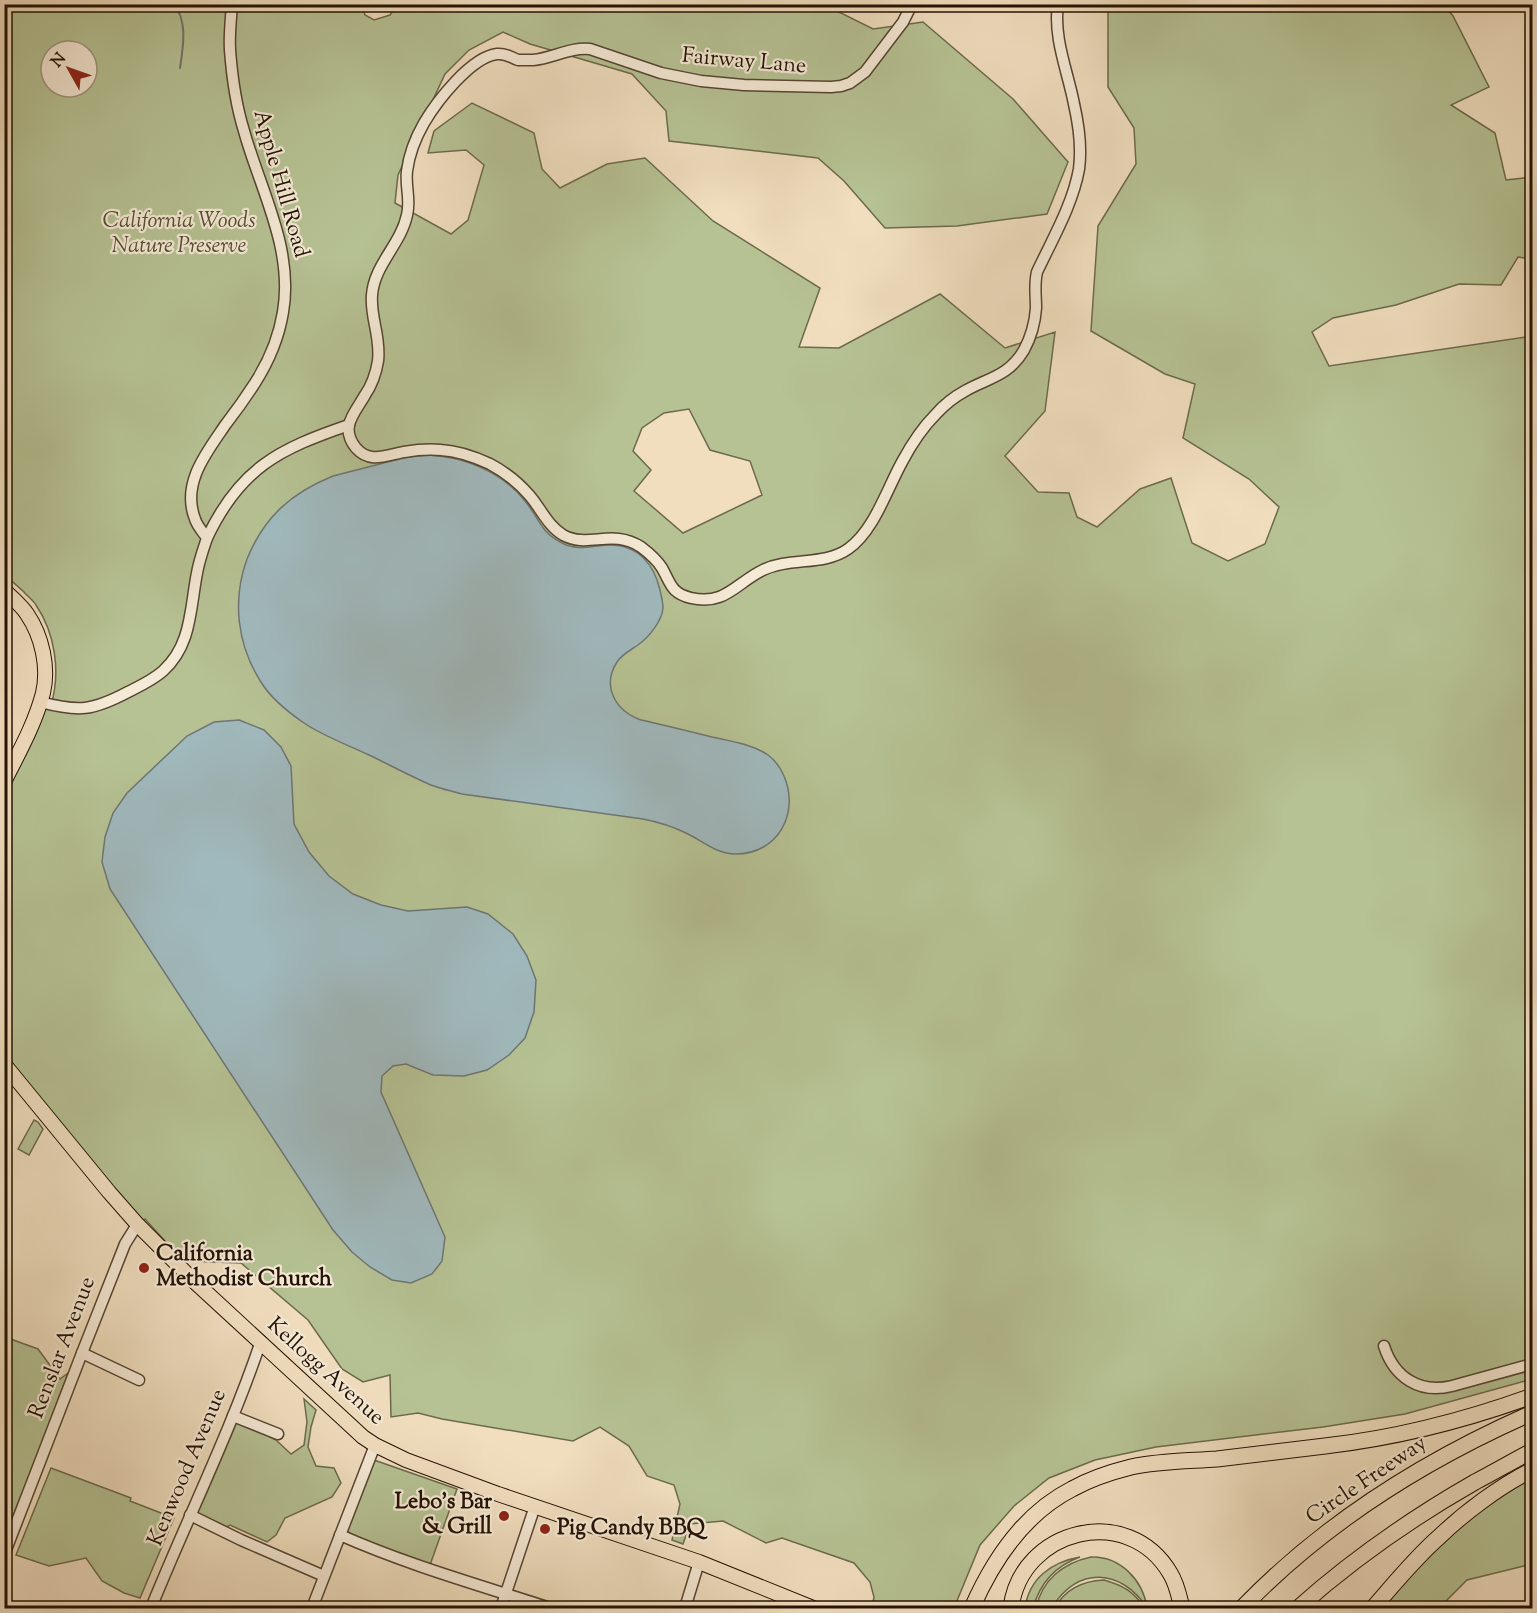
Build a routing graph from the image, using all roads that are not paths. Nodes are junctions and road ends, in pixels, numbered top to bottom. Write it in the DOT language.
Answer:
graph roads {
  1 [pos="232,4"];
  2 [pos="912,4"];
  3 [pos="1058,4"];
  4 [pos="349,425"];
  5 [pos="207,538"];
  6 [pos="4,590"];
  7 [pos="40,702"];
  8 [pos="4,783"];
  9 [pos="4,1065"];
  10 [pos="138,1225"];
  11 [pos="261,1341"];
  12 [pos="1384,1346"];
  13 [pos="82,1353"];
  14 [pos="1533,1364"];
  15 [pos="140,1380"];
  16 [pos="1533,1396"];
  17 [pos="1533,1413"];
  18 [pos="233,1416"];
  19 [pos="278,1434"];
  20 [pos="375,1445"];
  21 [pos="1533,1451"];
  22 [pos="1533,1470"];
  23 [pos="535,1506"];
  24 [pos="190,1515"];
  25 [pos="340,1534"];
  26 [pos="4,1555"];
  27 [pos="699,1562"];
  28 [pos="324,1576"];
  29 [pos="506,1594"];
  30 [pos="151,1608"];
  31 [pos="312,1608"];
  32 [pos="501,1608"];
  33 [pos="550,1608"];
  34 [pos="685,1608"];
  35 [pos="813,1608"];
  36 [pos="972,1608"];
  37 [pos="1011,1608"];
  38 [pos="1182,1608"];
  39 [pos="1242,1608"];
  40 [pos="1298,1608"];
  41 [pos="1373,1608"];
  1 -- 5 [label="street, Apple Hill Road"];
  2 -- 4 [label="street, Fairway Lane"];
  3 -- 4 [label="street"];
  4 -- 5 [label="street"];
  5 -- 7 [label="street"];
  6 -- 7 [label="main road"];
  7 -- 8 [label="main road"];
  9 -- 10 [label="main road, Kellogg Avenue"];
  10 -- 11 [label="main road, Kellogg Avenue"];
  10 -- 13 [label="street, Renslar Avenue"];
  11 -- 18 [label="street, Kenwood Avenue"];
  11 -- 20 [label="main road, Kellogg Avenue"];
  12 -- 14 [label="street"];
  13 -- 15 [label="street"];
  13 -- 26 [label="street, Renslar Avenue"];
  16 -- 36 [label="highway"];
  17 -- 39 [label="highway, Circle Freeway"];
  18 -- 19 [label="street"];
  18 -- 24 [label="street, Kenwood Avenue"];
  20 -- 23 [label="main road, Kellogg Avenue"];
  20 -- 25 [label="street"];
  21 -- 40 [label="highway"];
  22 -- 41 [label="highway"];
  23 -- 27 [label="main road, Kellogg Avenue"];
  23 -- 29 [label="street"];
  24 -- 28 [label="street"];
  24 -- 30 [label="street, Kenwood Avenue"];
  25 -- 28 [label="street"];
  25 -- 29 [label="street"];
  27 -- 34 [label="street"];
  27 -- 35 [label="main road, Kellogg Avenue"];
  28 -- 31 [label="street"];
  29 -- 32 [label="street"];
  29 -- 33 [label="street"];
  37 -- 38 [label="highway"];
}
